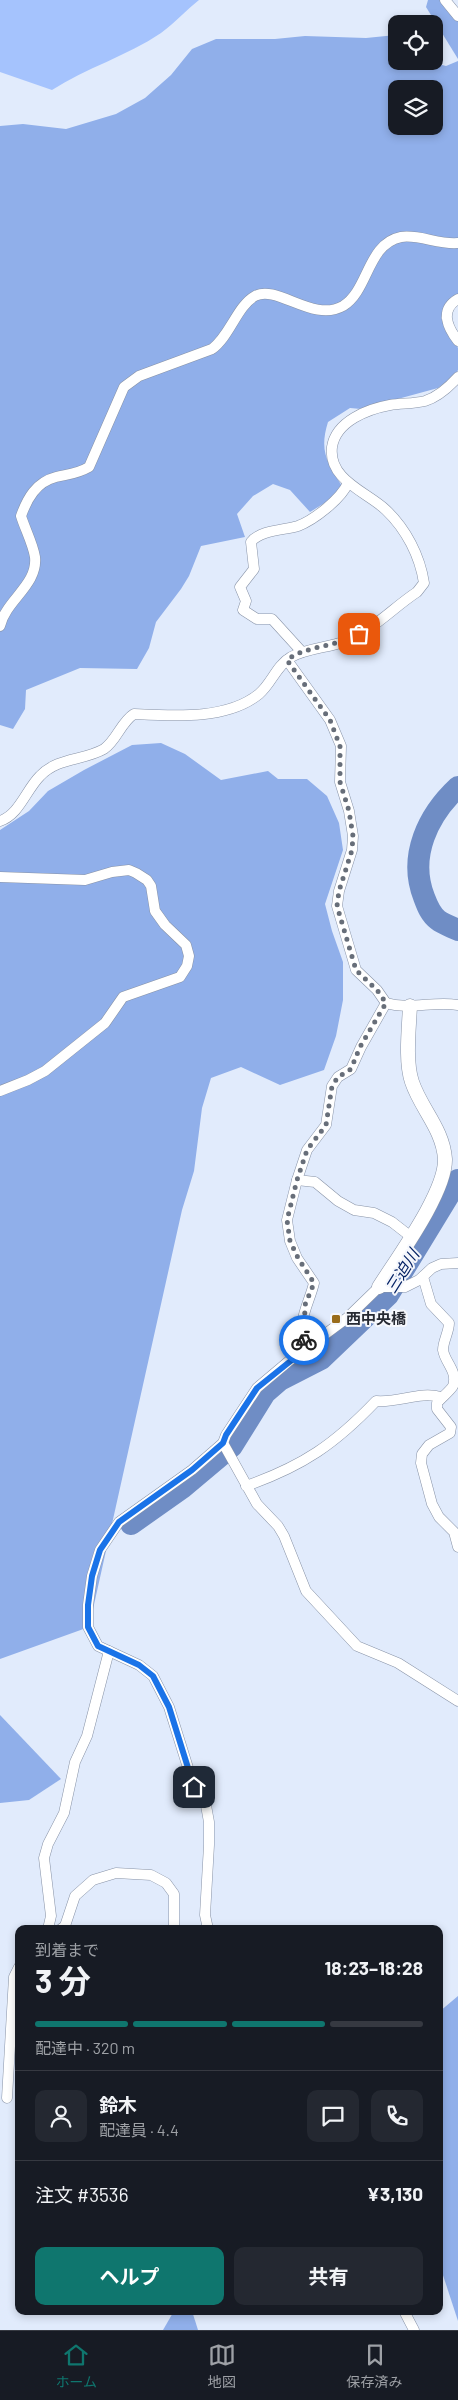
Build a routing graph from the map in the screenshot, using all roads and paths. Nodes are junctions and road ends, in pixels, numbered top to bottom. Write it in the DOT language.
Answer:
graph roads {
  1 [pos="445,0"];
  2 [pos="458,16"];
  3 [pos="458,243"];
  4 [pos="458,299"];
  5 [pos="458,341"];
  6 [pos="458,377"];
  7 [pos="348,484"];
  8 [pos="0,626"];
  9 [pos="302,652"];
  10 [pos="287,660"];
  11 [pos="0,822"];
  12 [pos="0,877"];
  13 [pos="386,1003"];
  14 [pos="458,1004"];
  15 [pos="410,1006"];
  16 [pos="0,1090"];
  17 [pos="297,1180"];
  18 [pos="410,1236"];
  19 [pos="458,1263"];
  20 [pos="423,1276"];
  21 [pos="385,1286"];
  22 [pos="308,1347"];
  23 [pos="442,1397"];
  24 [pos="225,1448"];
  25 [pos="246,1486"];
  26 [pos="458,1545"];
  27 [pos="109,1651"];
  28 [pos="458,1701"];
  29 [pos="49,1925"];
  30 [pos="65,1925"];
  31 [pos="174,1925"];
  32 [pos="207,1925"];
  33 [pos="15,1976"];
  34 [pos="7,2098"];
  35 [pos="406,2315"];
  36 [pos="414,2330"];
  1 -- 2 [label="street"];
  3 -- 8 [label="street"];
  4 -- 5 [label="street"];
  6 -- 7 [label="street"];
  7 -- 9 [label="street"];
  7 -- 9 [label="street"];
  9 -- 10 [label="street"];
  10 -- 11 [label="street"];
  10 -- 13 [label="street"];
  12 -- 16 [label="street"];
  13 -- 15 [label="street"];
  13 -- 17 [label="street"];
  14 -- 15 [label="street"];
  15 -- 18 [label="street"];
  17 -- 18 [label="street"];
  17 -- 22 [label="street"];
  18 -- 21 [label="street"];
  19 -- 20 [label="street"];
  20 -- 21 [label="street"];
  20 -- 23 [label="street"];
  21 -- 22 [label="street"];
  22 -- 24 [label="street"];
  23 -- 25 [label="street"];
  23 -- 26 [label="street"];
  24 -- 25 [label="street"];
  24 -- 27 [label="street"];
  25 -- 28 [label="street"];
  27 -- 29 [label="street"];
  27 -- 32 [label="street"];
  30 -- 31 [label="street"];
  33 -- 34 [label="street"];
  35 -- 36 [label="street"];
}
